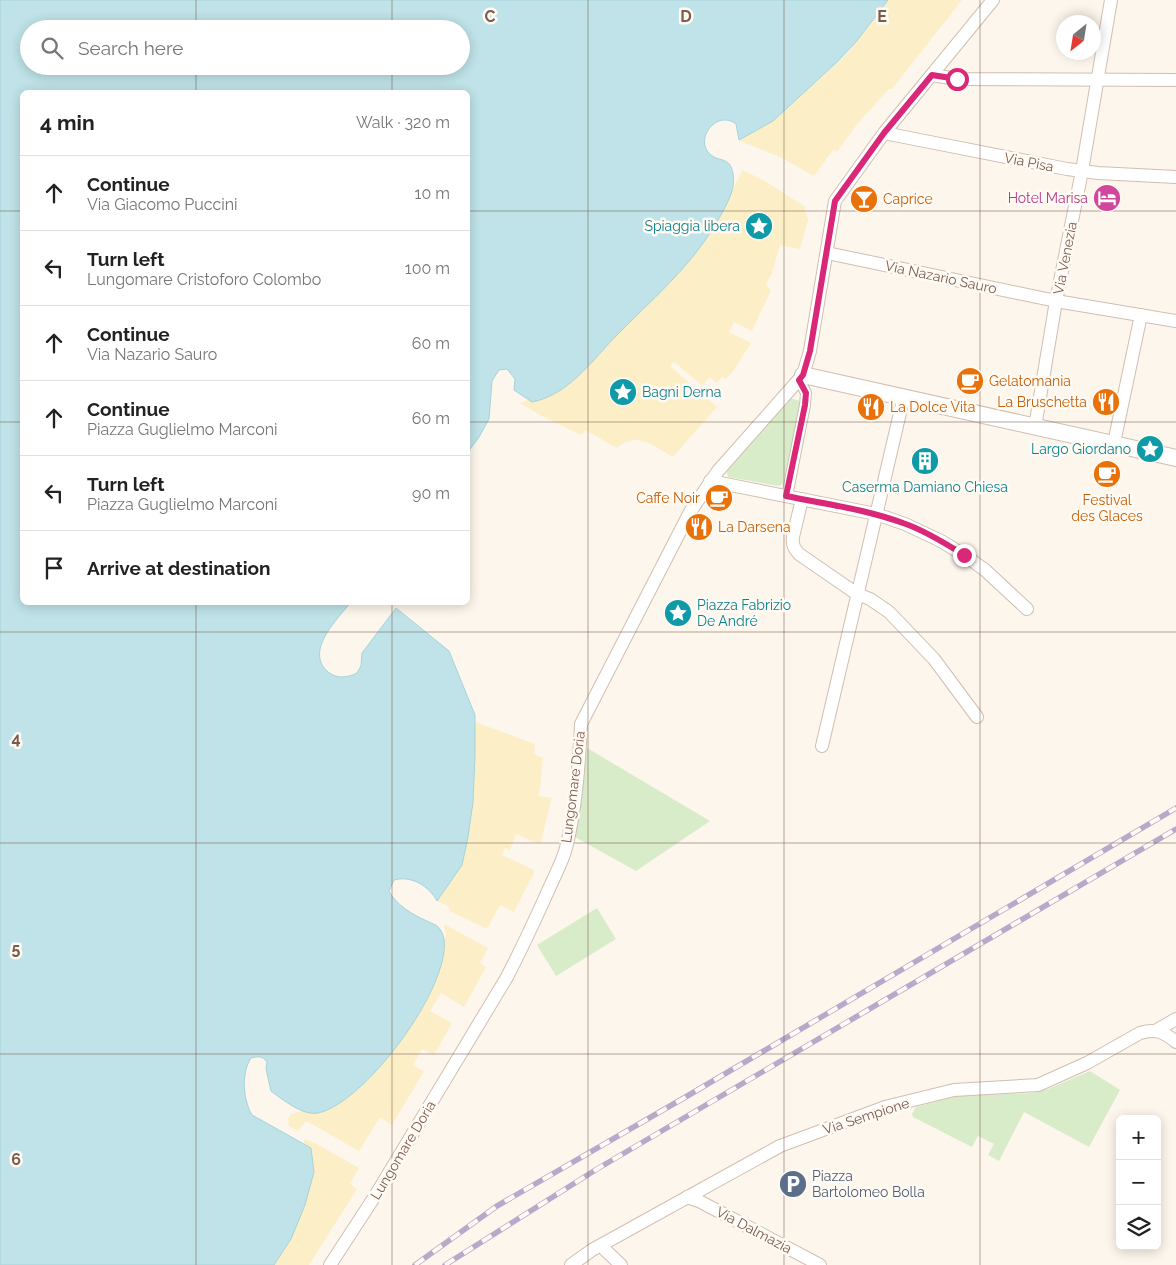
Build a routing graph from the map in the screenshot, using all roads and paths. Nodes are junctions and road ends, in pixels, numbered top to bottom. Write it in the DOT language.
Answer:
graph roads {
  1 [pos="993,0"];
  2 [pos="1111,0"];
  3 [pos="932,75"];
  4 [pos="1098,79"];
  5 [pos="1176,80"];
  6 [pos="884,133"];
  7 [pos="1082,171"];
  8 [pos="1176,177"];
  9 [pos="827,253"];
  10 [pos="1056,301"];
  11 [pos="1141,315"];
  12 [pos="1176,321"];
  13 [pos="801,377"];
  14 [pos="904,396"];
  15 [pos="1035,427"];
  16 [pos="1114,443"];
  17 [pos="1176,458"];
  18 [pos="710,481"];
  19 [pos="786,496"];
  20 [pos="802,499"];
  21 [pos="876,514"];
  22 [pos="857,594"];
  23 [pos="1027,609"];
  24 [pos="977,717"];
  25 [pos="822,746"];
  26 [pos="1176,1019"];
  27 [pos="1157,1030"];
  28 [pos="1176,1042"];
  29 [pos="687,1197"];
  30 [pos="601,1246"];
  31 [pos="330,1265"];
  32 [pos="571,1265"];
  33 [pos="621,1265"];
  34 [pos="820,1265"];
  1 -- 3 [label="street"];
  2 -- 4 [label="street, Via Venezia"];
  3 -- 4 [label="street"];
  3 -- 6 [label="street"];
  4 -- 5 [label="street"];
  4 -- 7 [label="street, Via Venezia"];
  6 -- 7 [label="street, Via Pisa"];
  6 -- 9 [label="street"];
  7 -- 8 [label="street, Via Pisa"];
  7 -- 10 [label="street, Via Venezia"];
  9 -- 10 [label="street, Via Nazario Sauro"];
  9 -- 13 [label="street"];
  10 -- 11 [label="street, Via Nazario Sauro"];
  10 -- 15 [label="street, Via Venezia"];
  11 -- 12 [label="street, Via Nazario Sauro"];
  11 -- 16 [label="street"];
  13 -- 14 [label="street"];
  13 -- 18 [label="street, Lungomare Doria"];
  13 -- 19 [label="street"];
  14 -- 15 [label="street"];
  14 -- 21 [label="street"];
  15 -- 16 [label="street"];
  16 -- 17 [label="street"];
  18 -- 19 [label="street"];
  18 -- 31 [label="street, Lungomare Doria"];
  19 -- 20 [label="street"];
  20 -- 21 [label="street"];
  20 -- 22 [label="street"];
  21 -- 22 [label="street"];
  21 -- 23 [label="street"];
  22 -- 24 [label="street"];
  22 -- 25 [label="street"];
  26 -- 27 [label="street, Via Sempione"];
  27 -- 28 [label="street"];
  27 -- 29 [label="street, Via Sempione"];
  29 -- 30 [label="street, Via Sempione"];
  29 -- 34 [label="street, Via Dalmazia"];
  30 -- 32 [label="street, Via Sempione"];
  30 -- 33 [label="street"];
}
